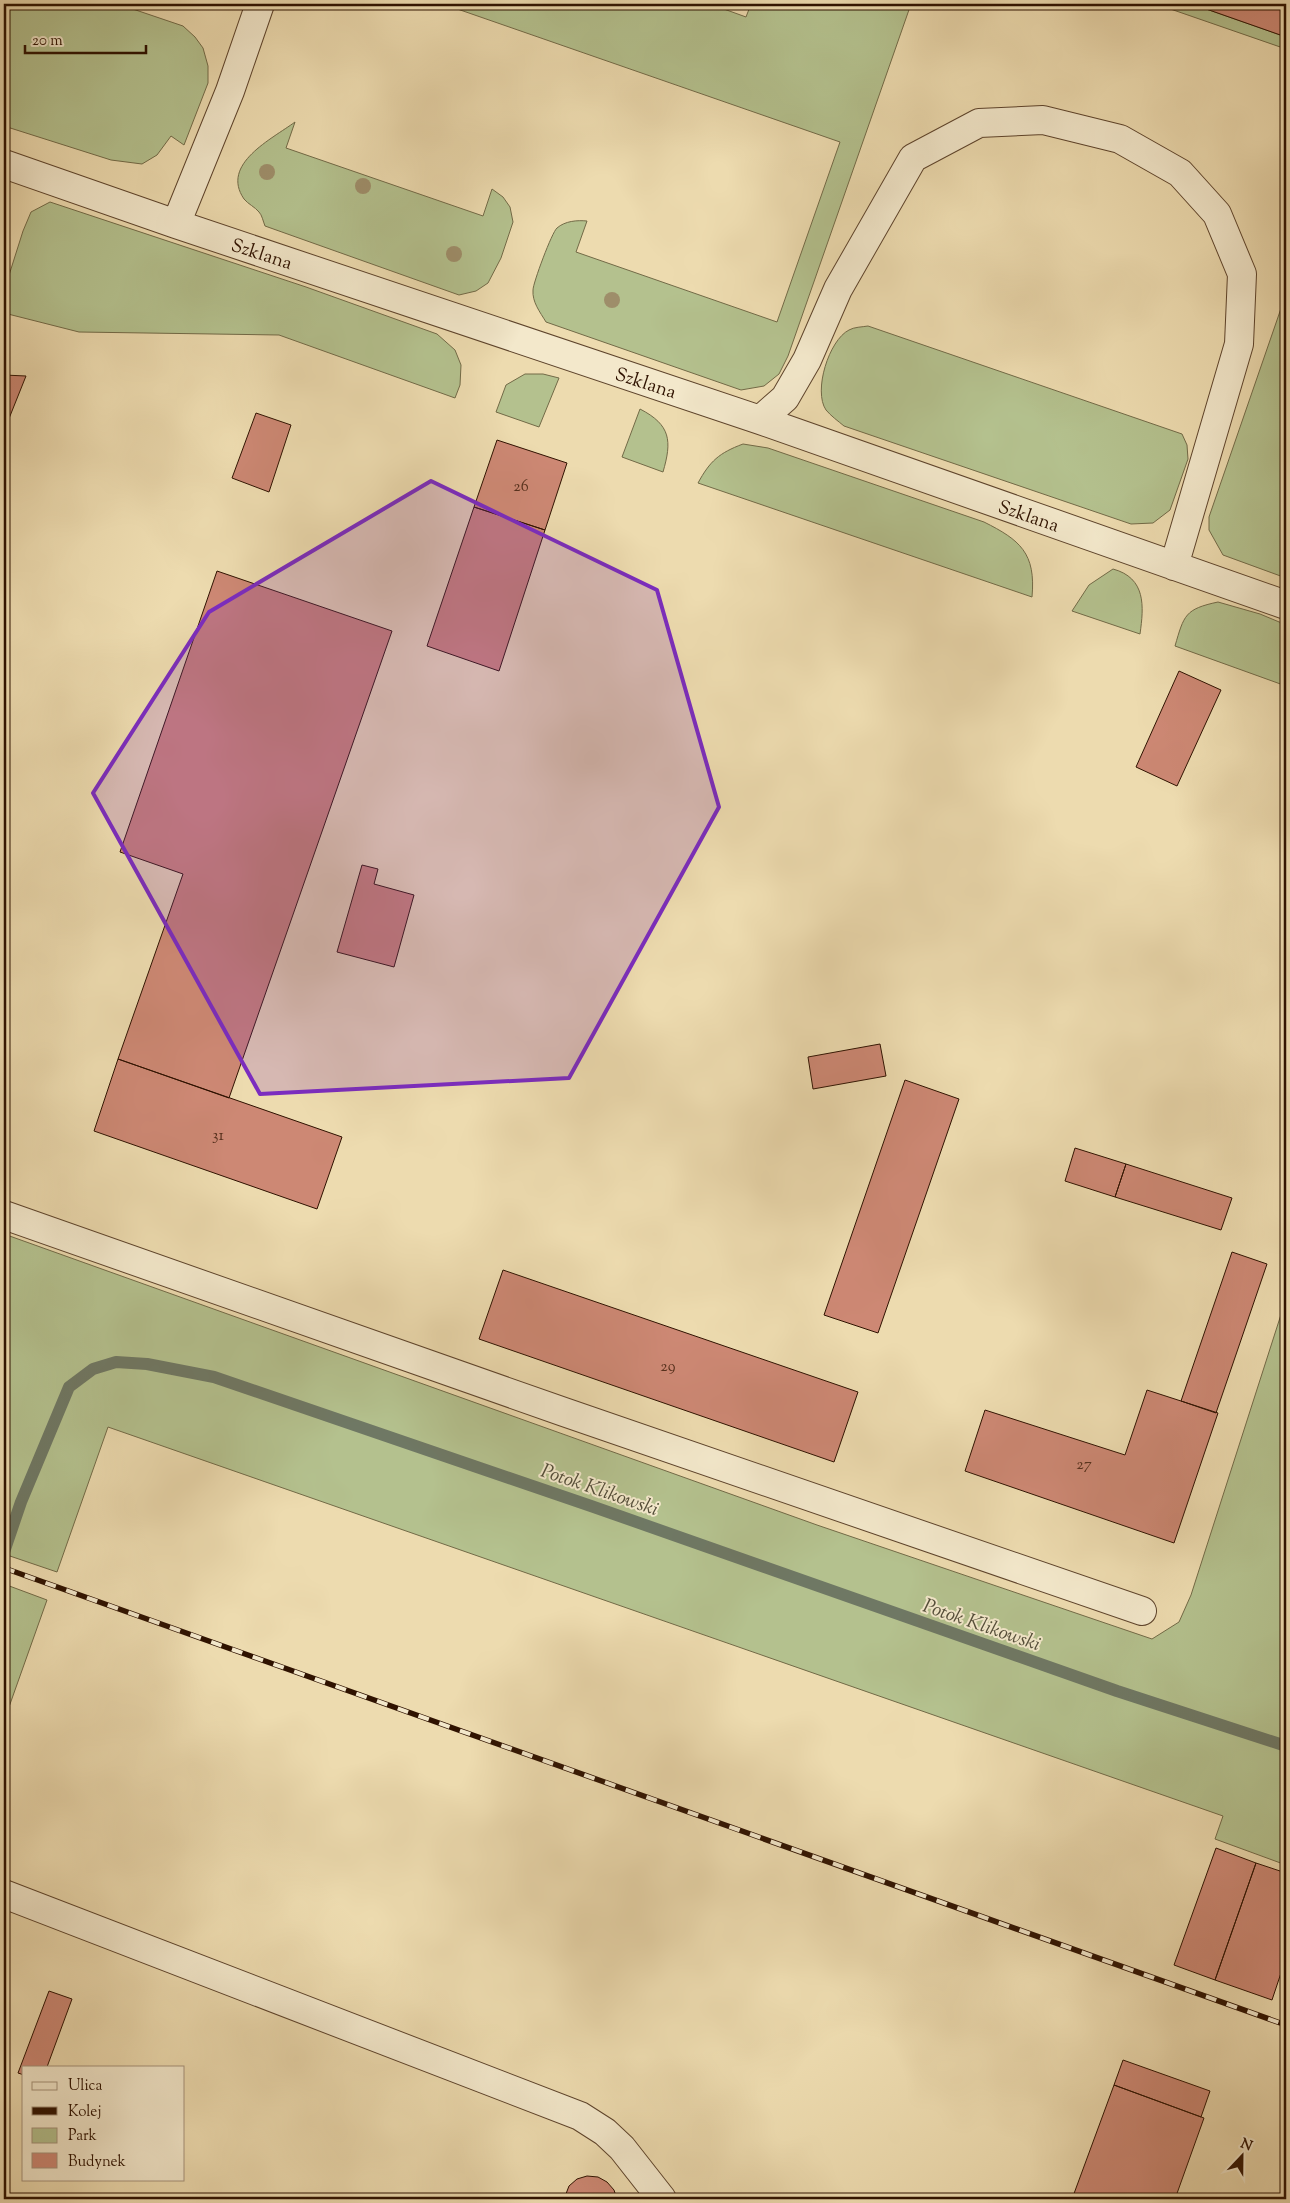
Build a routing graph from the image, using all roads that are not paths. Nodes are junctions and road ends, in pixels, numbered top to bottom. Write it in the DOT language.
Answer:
graph roads {
  1 [pos="260,4"];
  2 [pos="4,164"];
  3 [pos="176,224"];
  4 [pos="760,420"];
  5 [pos="1174,566"];
  6 [pos="1286,605"];
  7 [pos="4,1214"];
  8 [pos="1142,1611"];
  9 [pos="4,1894"];
  10 [pos="662,2199"];
  1 -- 3 [label="street"];
  2 -- 3 [label="street, Szklana"];
  3 -- 4 [label="street, Szklana"];
  4 -- 5 [label="street, Szklana"];
  4 -- 5 [label="street"];
  5 -- 6 [label="street, Szklana"];
  7 -- 8 [label="street"];
  9 -- 10 [label="street"];
}
